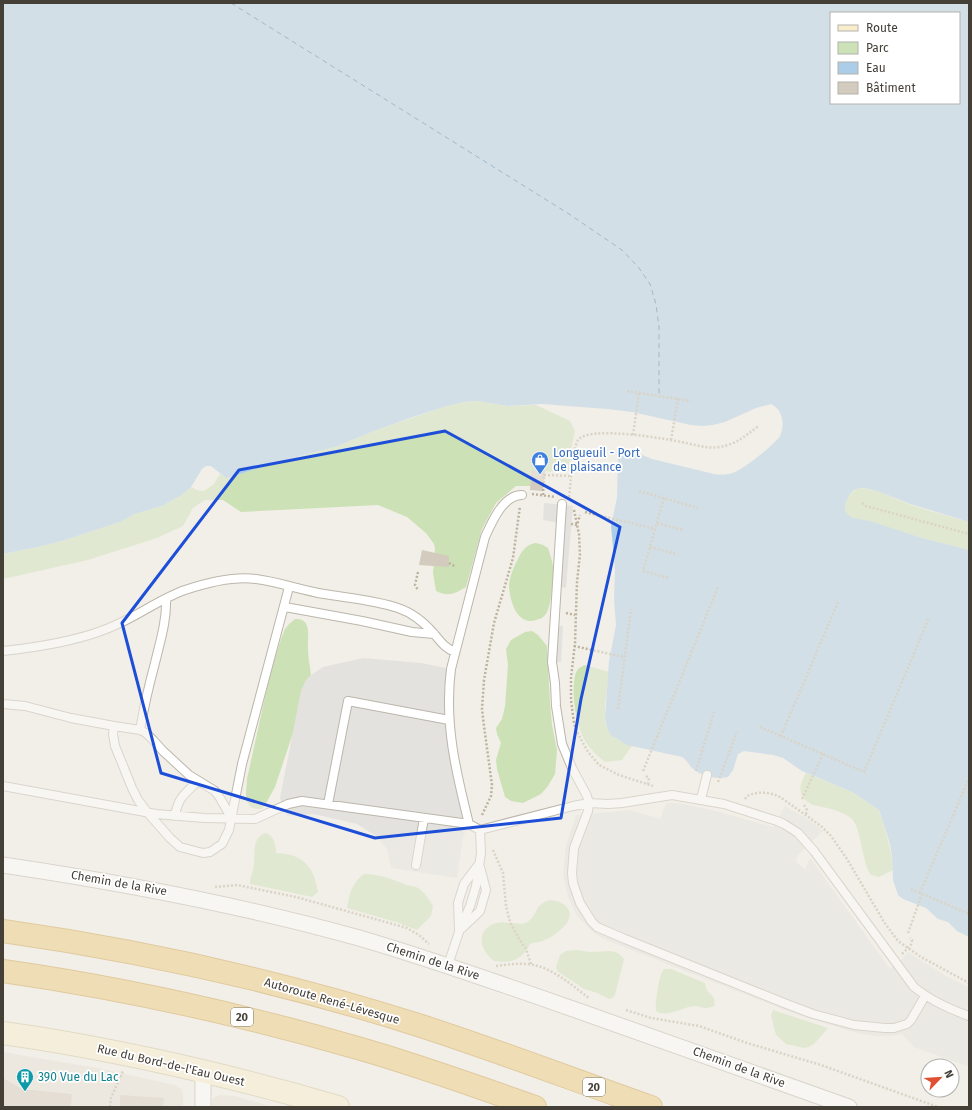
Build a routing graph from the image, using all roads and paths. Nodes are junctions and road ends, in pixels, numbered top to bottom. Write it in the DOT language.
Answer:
graph roads {
  1 [pos="627,391"];
  2 [pos="639,393"];
  3 [pos="678,399"];
  4 [pos="691,401"];
  5 [pos="758,426"];
  6 [pos="633,435"];
  7 [pos="671,440"];
  8 [pos="572,476"];
  9 [pos="532,490"];
  10 [pos="639,491"];
  11 [pos="522,495"];
  12 [pos="543,495"];
  13 [pos="569,498"];
  14 [pos="664,498"];
  15 [pos="571,502"];
  16 [pos="862,503"];
  17 [pos="562,504"];
  18 [pos="520,506"];
  19 [pos="573,506"];
  20 [pos="698,508"];
  21 [pos="585,512"];
  22 [pos="580,515"];
  23 [pos="657,523"];
  24 [pos="572,524"];
  25 [pos="578,525"];
  26 [pos="655,529"];
  27 [pos="683,530"];
  28 [pos="969,534"];
  29 [pos="650,546"];
  30 [pos="676,554"];
  31 [pos="449,563"];
  32 [pos="456,567"];
  33 [pos="418,572"];
  34 [pos="669,578"];
  35 [pos="289,587"];
  36 [pos="718,587"];
  37 [pos="418,590"];
  38 [pos="166,599"];
  39 [pos="838,602"];
  40 [pos="285,607"];
  41 [pos="631,609"];
  42 [pos="564,613"];
  43 [pos="576,615"];
  44 [pos="929,618"];
  45 [pos="434,634"];
  46 [pos="574,646"];
  47 [pos="3,651"];
  48 [pos="455,652"];
  49 [pos="624,656"];
  50 [pos="3,704"];
  51 [pos="618,709"];
  52 [pos="714,712"];
  53 [pos="449,720"];
  54 [pos="114,726"];
  55 [pos="760,727"];
  56 [pos="140,730"];
  57 [pos="737,732"];
  58 [pos="781,736"];
  59 [pos="823,754"];
  60 [pos="643,771"];
  61 [pos="694,775"];
  62 [pos="707,775"];
  63 [pos="646,776"];
  64 [pos="969,778"];
  65 [pos="198,781"];
  66 [pos="718,782"];
  67 [pos="648,785"];
  68 [pos="3,786"];
  69 [pos="656,787"];
  70 [pos="701,799"];
  71 [pos="802,799"];
  72 [pos="745,800"];
  73 [pos="328,804"];
  74 [pos="589,804"];
  75 [pos="804,805"];
  76 [pos="147,812"];
  77 [pos="806,814"];
  78 [pos="482,815"];
  79 [pos="175,816"];
  80 [pos="424,818"];
  81 [pos="232,819"];
  82 [pos="468,824"];
  83 [pos="480,830"];
  84 [pos="493,850"];
  85 [pos="480,863"];
  86 [pos="3,865"];
  87 [pos="416,865"];
  88 [pos="911,889"];
  89 [pos="921,894"];
  90 [pos="969,914"];
  91 [pos="3,932"];
  92 [pos="459,932"];
  93 [pos="908,933"];
  94 [pos="910,938"];
  95 [pos="909,949"];
  96 [pos="531,964"];
  97 [pos="448,965"];
  98 [pos="491,966"];
  99 [pos="3,972"];
  100 [pos="969,983"];
  101 [pos="925,996"];
  102 [pos="590,999"];
  103 [pos="619,1008"];
  104 [pos="969,1016"];
  105 [pos="3,1033"];
  106 [pos="123,1071"];
  107 [pos="203,1071"];
  108 [pos="110,1107"];
  109 [pos="203,1107"];
  110 [pos="338,1107"];
  111 [pos="535,1107"];
  112 [pos="651,1107"];
  113 [pos="849,1107"];
  114 [pos="938,1107"];
  1 -- 2 [label="path"];
  2 -- 3 [label="path"];
  2 -- 6 [label="path"];
  3 -- 4 [label="path"];
  3 -- 7 [label="path"];
  5 -- 7 [label="path"];
  6 -- 7 [label="path"];
  6 -- 8 [label="path"];
  8 -- 12 [label="path"];
  8 -- 13 [label="path"];
  9 -- 12 [label="path"];
  10 -- 14 [label="path"];
  11 -- 48 [label="lane"];
  12 -- 13 [label="path"];
  13 -- 15 [label="path"];
  14 -- 20 [label="path"];
  14 -- 23 [label="path"];
  16 -- 28 [label="path"];
  17 -- 74 [label="lane"];
  18 -- 78 [label="path"];
  19 -- 25 [label="path"];
  21 -- 26 [label="path"];
  22 -- 25 [label="path"];
  23 -- 26 [label="path"];
  23 -- 27 [label="path"];
  24 -- 25 [label="path"];
  25 -- 43 [label="path"];
  26 -- 29 [label="path"];
  29 -- 30 [label="path"];
  29 -- 34 [label="path"];
  31 -- 32 [label="path"];
  33 -- 37 [label="path"];
  35 -- 38 [label="lane"];
  35 -- 40 [label="lane"];
  35 -- 45 [label="lane"];
  36 -- 60 [label="path"];
  38 -- 47 [label="lane"];
  38 -- 56 [label="lane"];
  39 -- 58 [label="path"];
  40 -- 45 [label="lane"];
  40 -- 81 [label="lane"];
  41 -- 49 [label="path"];
  42 -- 43 [label="path"];
  43 -- 46 [label="path"];
  44 -- 59 [label="path"];
  45 -- 48 [label="lane"];
  46 -- 49 [label="path"];
  46 -- 67 [label="path"];
  48 -- 53 [label="lane"];
  49 -- 51 [label="path"];
  50 -- 54 [label="lane"];
  52 -- 61 [label="path"];
  53 -- 73 [label="lane"];
  53 -- 82 [label="lane"];
  54 -- 56 [label="lane"];
  54 -- 76 [label="lane"];
  55 -- 58 [label="path"];
  56 -- 65 [label="lane"];
  57 -- 66 [label="path"];
  58 -- 59 [label="path"];
  59 -- 71 [label="path"];
  62 -- 70 [label="lane"];
  63 -- 67 [label="path"];
  64 -- 89 [label="path"];
  65 -- 79 [label="lane"];
  65 -- 81 [label="lane"];
  67 -- 69 [label="path"];
  68 -- 76 [label="lane"];
  70 -- 74 [label="lane"];
  70 -- 101 [label="lane"];
  72 -- 77 [label="path"];
  73 -- 80 [label="lane"];
  73 -- 81 [label="lane"];
  74 -- 83 [label="lane"];
  74 -- 101 [label="lane"];
  75 -- 77 [label="path"];
  76 -- 79 [label="lane"];
  76 -- 81 [label="lane"];
  77 -- 95 [label="path"];
  79 -- 81 [label="lane"];
  80 -- 82 [label="lane"];
  80 -- 87 [label="lane"];
  82 -- 83 [label="lane"];
  83 -- 85 [label="lane"];
  84 -- 96 [label="path"];
  85 -- 92 [label="lane"];
  85 -- 92 [label="lane"];
  86 -- 97 [label="street, Chemin de la Rive"];
  88 -- 89 [label="path"];
  89 -- 90 [label="path"];
  89 -- 93 [label="path"];
  91 -- 112 [label="highway, Autoroute René-Lévesque / 20"];
  92 -- 97 [label="lane"];
  94 -- 95 [label="path"];
  95 -- 100 [label="path"];
  96 -- 98 [label="path, Chemin de la Rive"];
  96 -- 102 [label="path, Chemin de la Rive"];
  97 -- 113 [label="street, Chemin de la Rive"];
  99 -- 111 [label="highway, 20"];
  101 -- 104 [label="lane"];
  103 -- 114 [label="path, Chemin de la Rive"];
  105 -- 107 [label="street, Rue du Bord-de-l'Eau Ouest"];
  106 -- 108 [label="path"];
  107 -- 109 [label="street"];
  107 -- 110 [label="street, Rue du Bord-de-l'Eau Ouest"];
}
